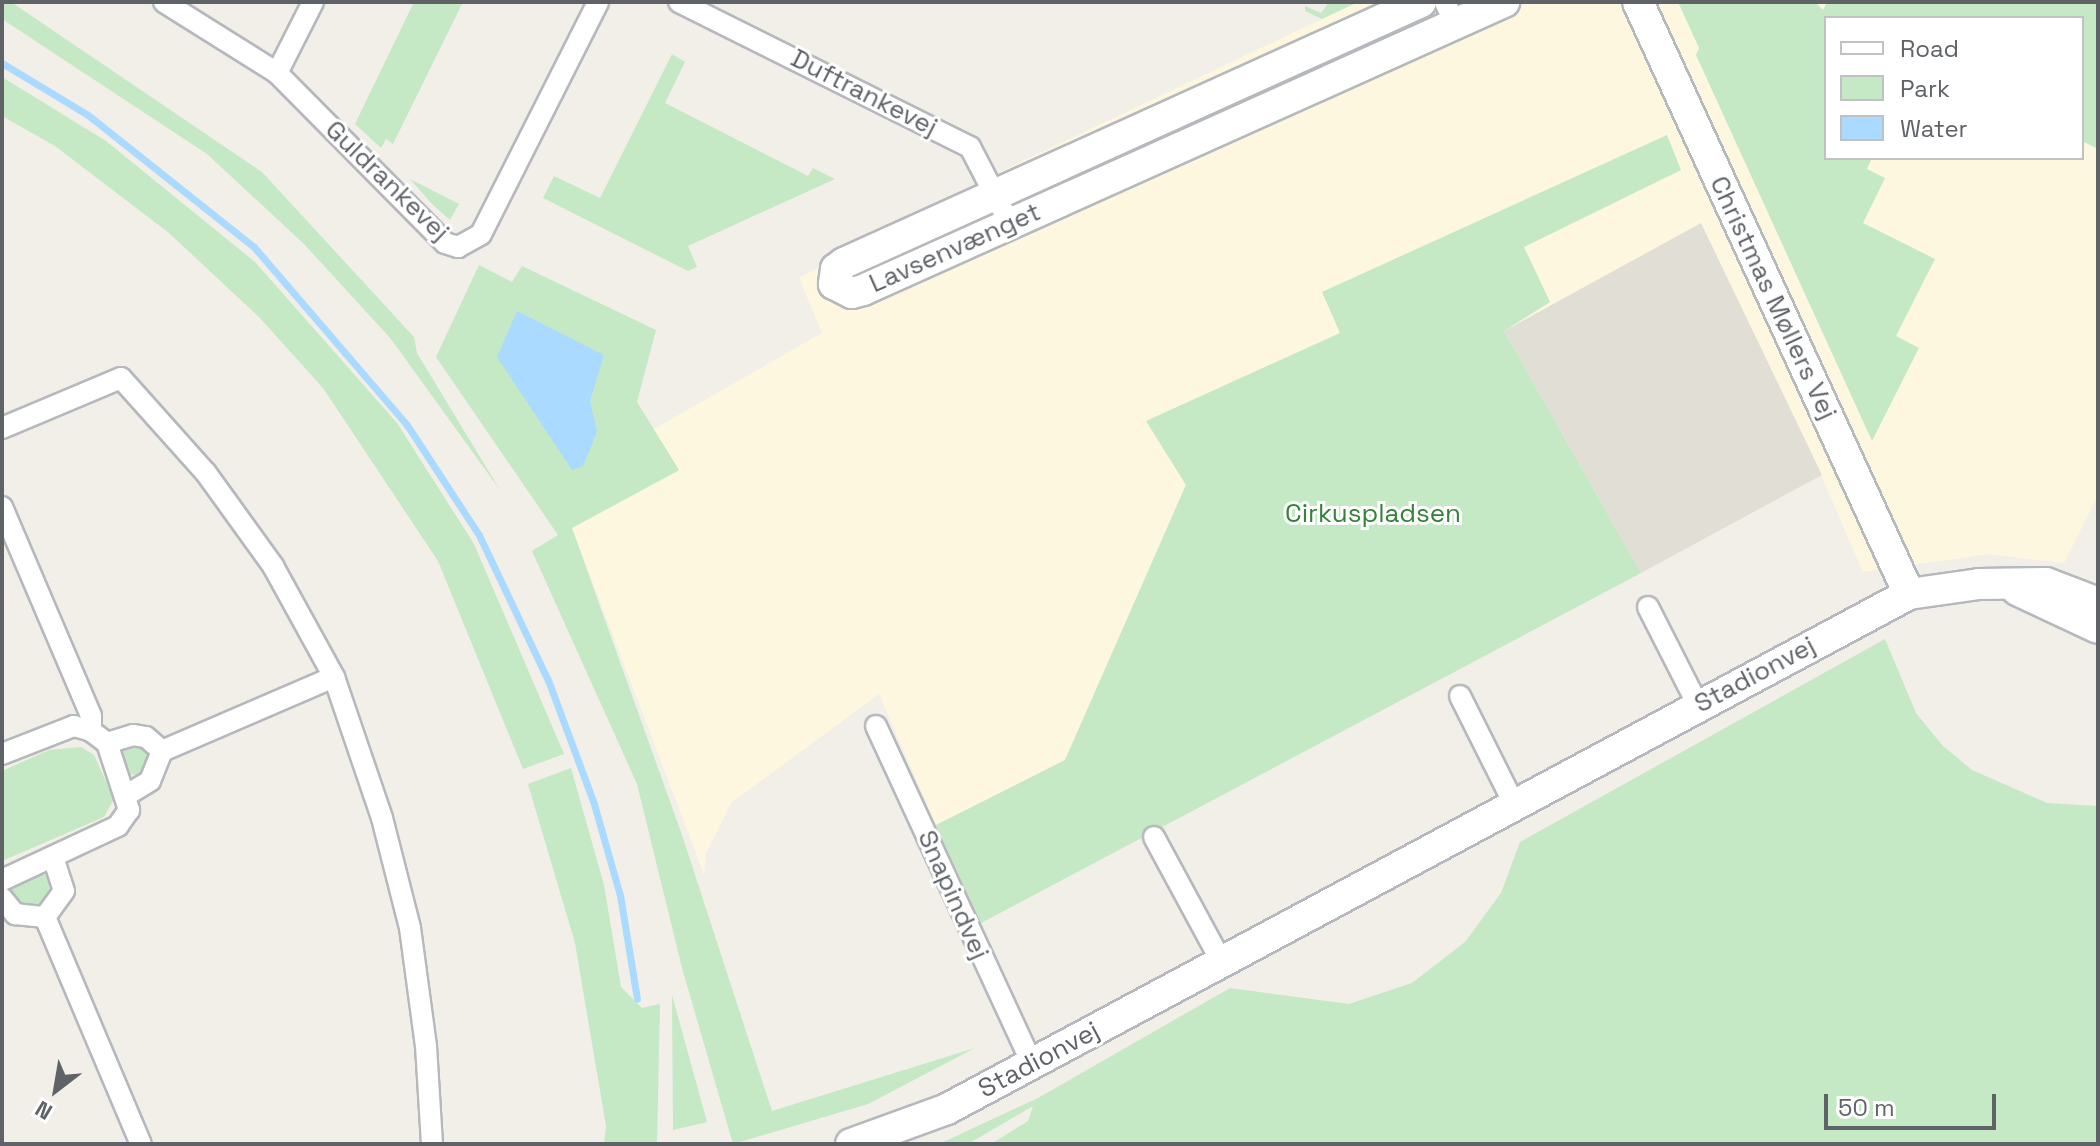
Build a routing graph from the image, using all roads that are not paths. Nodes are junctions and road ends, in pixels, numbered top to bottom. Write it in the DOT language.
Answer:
graph roads {
  1 [pos="164,2"];
  2 [pos="313,2"];
  3 [pos="598,2"];
  4 [pos="679,2"];
  5 [pos="1421,2"];
  6 [pos="1504,2"];
  7 [pos="1638,2"];
  8 [pos="1450,13"];
  9 [pos="277,73"];
  10 [pos="1218,93"];
  11 [pos="1232,124"];
  12 [pos="996,194"];
  13 [pos="1010,224"];
  14 [pos="2,428"];
  15 [pos="2,507"];
  16 [pos="2008,585"];
  17 [pos="1909,594"];
  18 [pos="2098,603"];
  19 [pos="1648,607"];
  20 [pos="2098,628"];
  21 [pos="334,677"];
  22 [pos="1460,696"];
  23 [pos="1698,705"];
  24 [pos="876,726"];
  25 [pos="99,737"];
  26 [pos="162,751"];
  27 [pos="2,754"];
  28 [pos="127,795"];
  29 [pos="1514,804"];
  30 [pos="1154,837"];
  31 [pos="53,857"];
  32 [pos="2,880"];
  33 [pos="2,898"];
  34 [pos="45,917"];
  35 [pos="1222,963"];
  36 [pos="1032,1064"];
  37 [pos="141,1144"];
  38 [pos="432,1144"];
  39 [pos="851,1144"];
  1 -- 9 [label="street, Guldrankevej"];
  2 -- 9 [label="street"];
  3 -- 9 [label="street, Guldrankevej"];
  4 -- 12 [label="street, Duftrankevej"];
  5 -- 10 [label="street, Lavsenvænget"];
  6 -- 8 [label="street, Lavsenvænget"];
  7 -- 17 [label="street, Christmas Møllers Vej"];
  8 -- 11 [label="street, Lavsenvænget"];
  10 -- 11 [label="street"];
  10 -- 12 [label="street, Lavsenvænget"];
  11 -- 13 [label="street, Lavsenvænget"];
  12 -- 13 [label="street, Duftrankevej"];
  12 -- 13 [label="street, Lavsenvænget"];
  14 -- 21 [label="street"];
  15 -- 25 [label="street"];
  16 -- 17 [label="street, Stadionvej"];
  16 -- 18 [label="street, Stadionvej"];
  16 -- 20 [label="street"];
  17 -- 23 [label="street, Stadionvej"];
  19 -- 23 [label="street"];
  21 -- 26 [label="street"];
  21 -- 38 [label="street"];
  22 -- 29 [label="street"];
  23 -- 29 [label="street, Stadionvej"];
  24 -- 36 [label="street, Snapindvej"];
  25 -- 26 [label="street"];
  25 -- 27 [label="street"];
  25 -- 28 [label="street"];
  26 -- 28 [label="street"];
  28 -- 31 [label="street"];
  29 -- 35 [label="street, Stadionvej"];
  30 -- 35 [label="street"];
  31 -- 32 [label="street"];
  31 -- 34 [label="street"];
  33 -- 34 [label="street"];
  34 -- 37 [label="street"];
  35 -- 36 [label="street, Stadionvej"];
  36 -- 39 [label="street, Stadionvej"];
}
